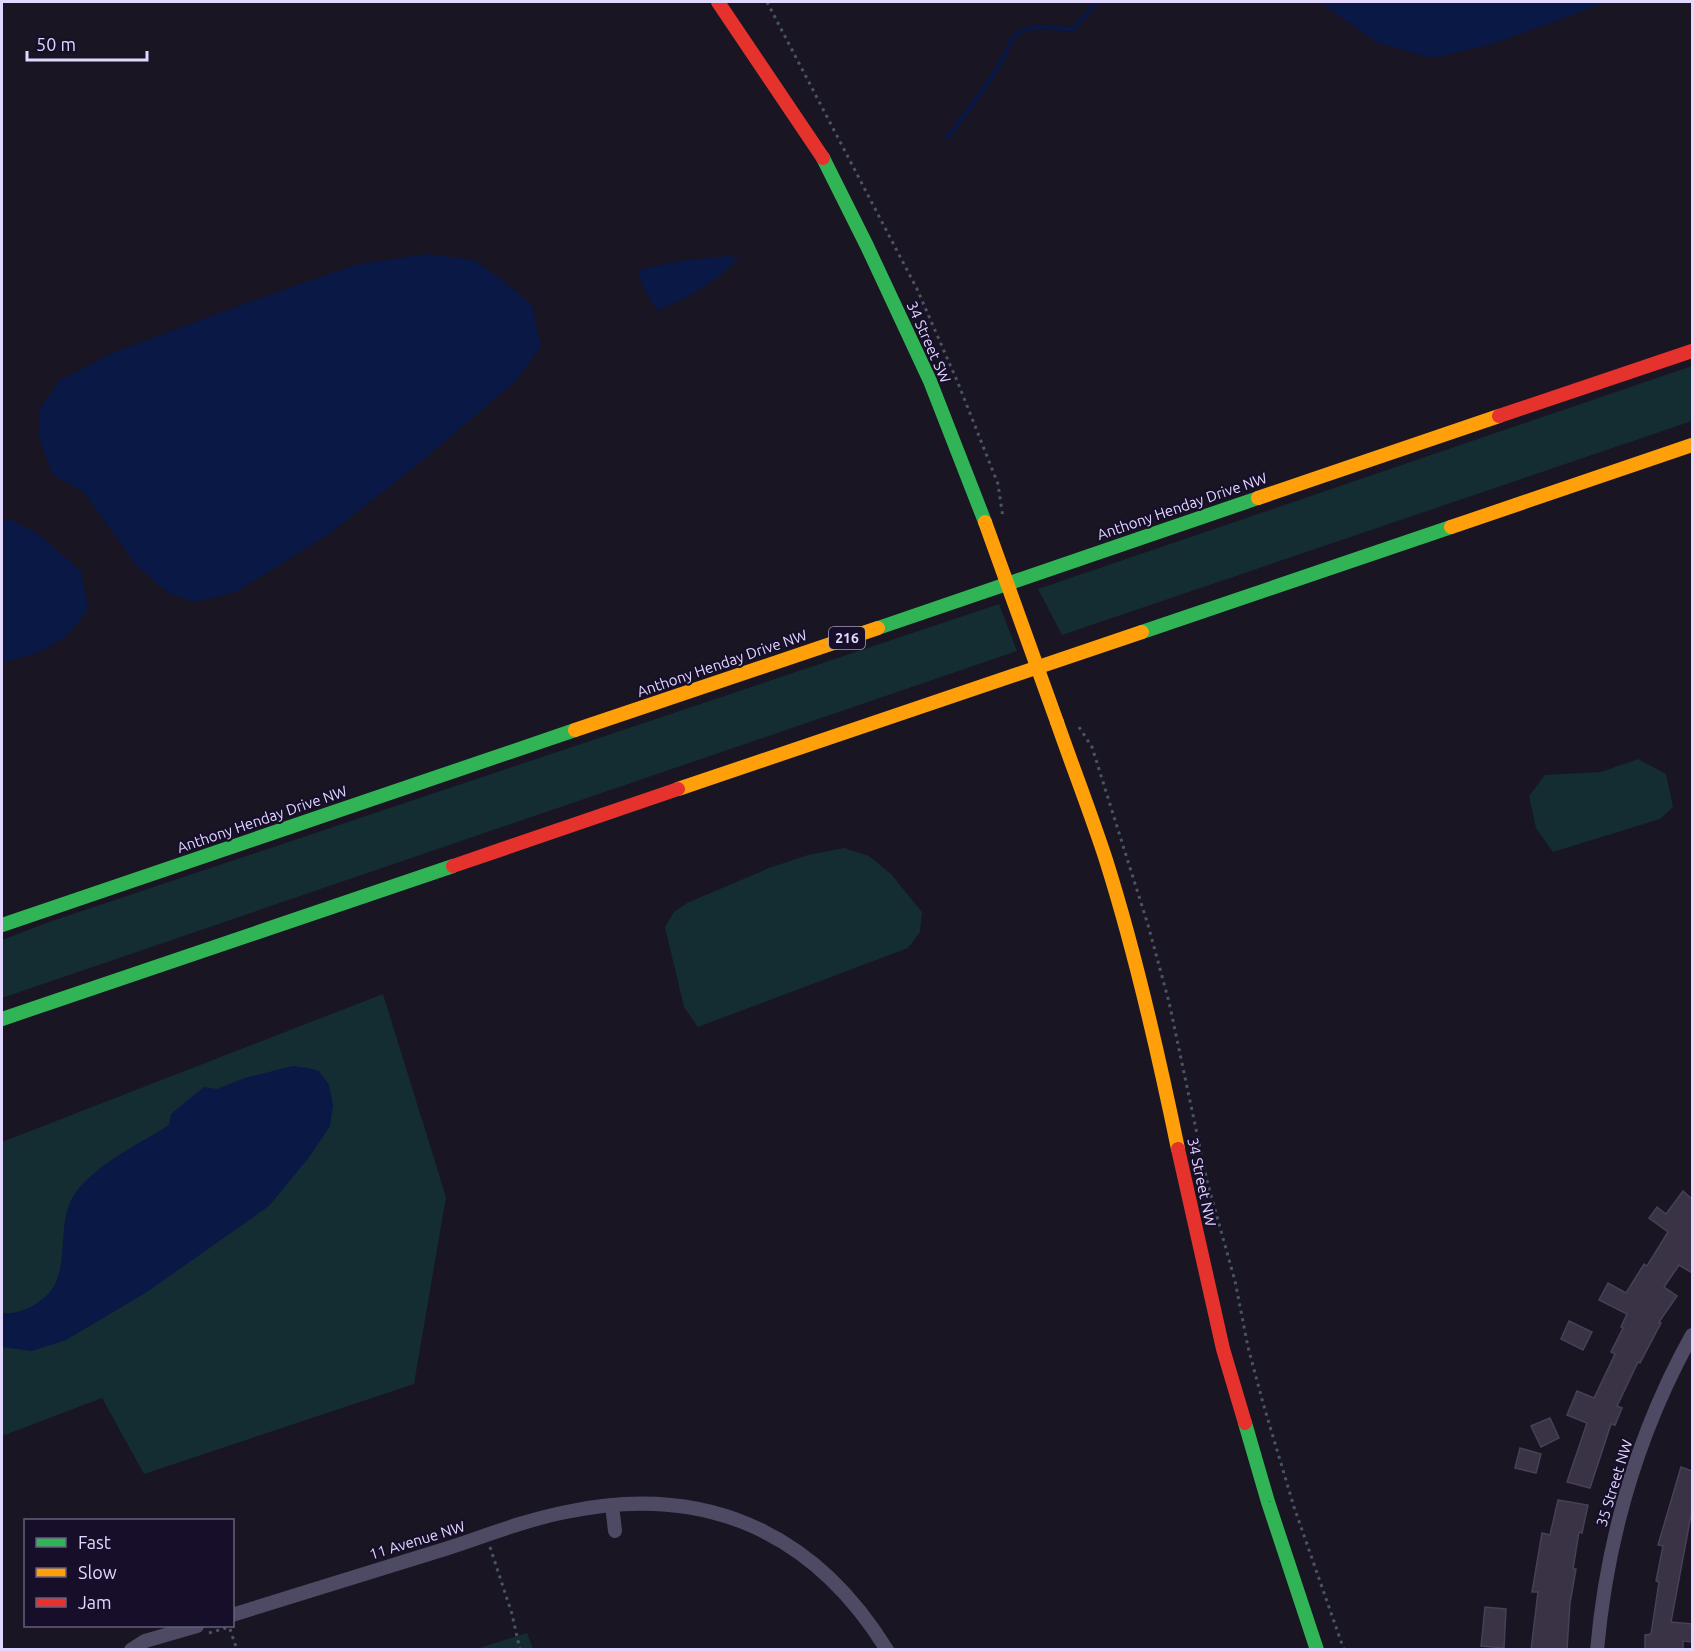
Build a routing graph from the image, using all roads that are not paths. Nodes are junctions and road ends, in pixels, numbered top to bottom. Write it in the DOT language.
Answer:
graph roads {
  1 [pos="718,2"];
  2 [pos="1692,351"];
  3 [pos="1692,444"];
  4 [pos="1057,722"];
  5 [pos="2,926"];
  6 [pos="2,1019"];
  7 [pos="1692,1335"];
  8 [pos="612,1505"];
  9 [pos="615,1531"];
  10 [pos="234,1620"];
  11 [pos="194,1627"];
  12 [pos="131,1650"];
  13 [pos="887,1650"];
  14 [pos="1317,1650"];
  15 [pos="1597,1650"];
  1 -- 4 [label="main road, 34 Street SW, bridge"];
  2 -- 5 [label="main road, Anthony Henday Drive NW / 216"];
  3 -- 6 [label="main road"];
  4 -- 14 [label="main road, 34 Street NW"];
  7 -- 15 [label="street, 35 Street NW"];
  8 -- 9 [label="street"];
  8 -- 10 [label="street, 11 Avenue NW"];
  8 -- 13 [label="street, 11 Avenue NW"];
  11 -- 12 [label="street"];
}
